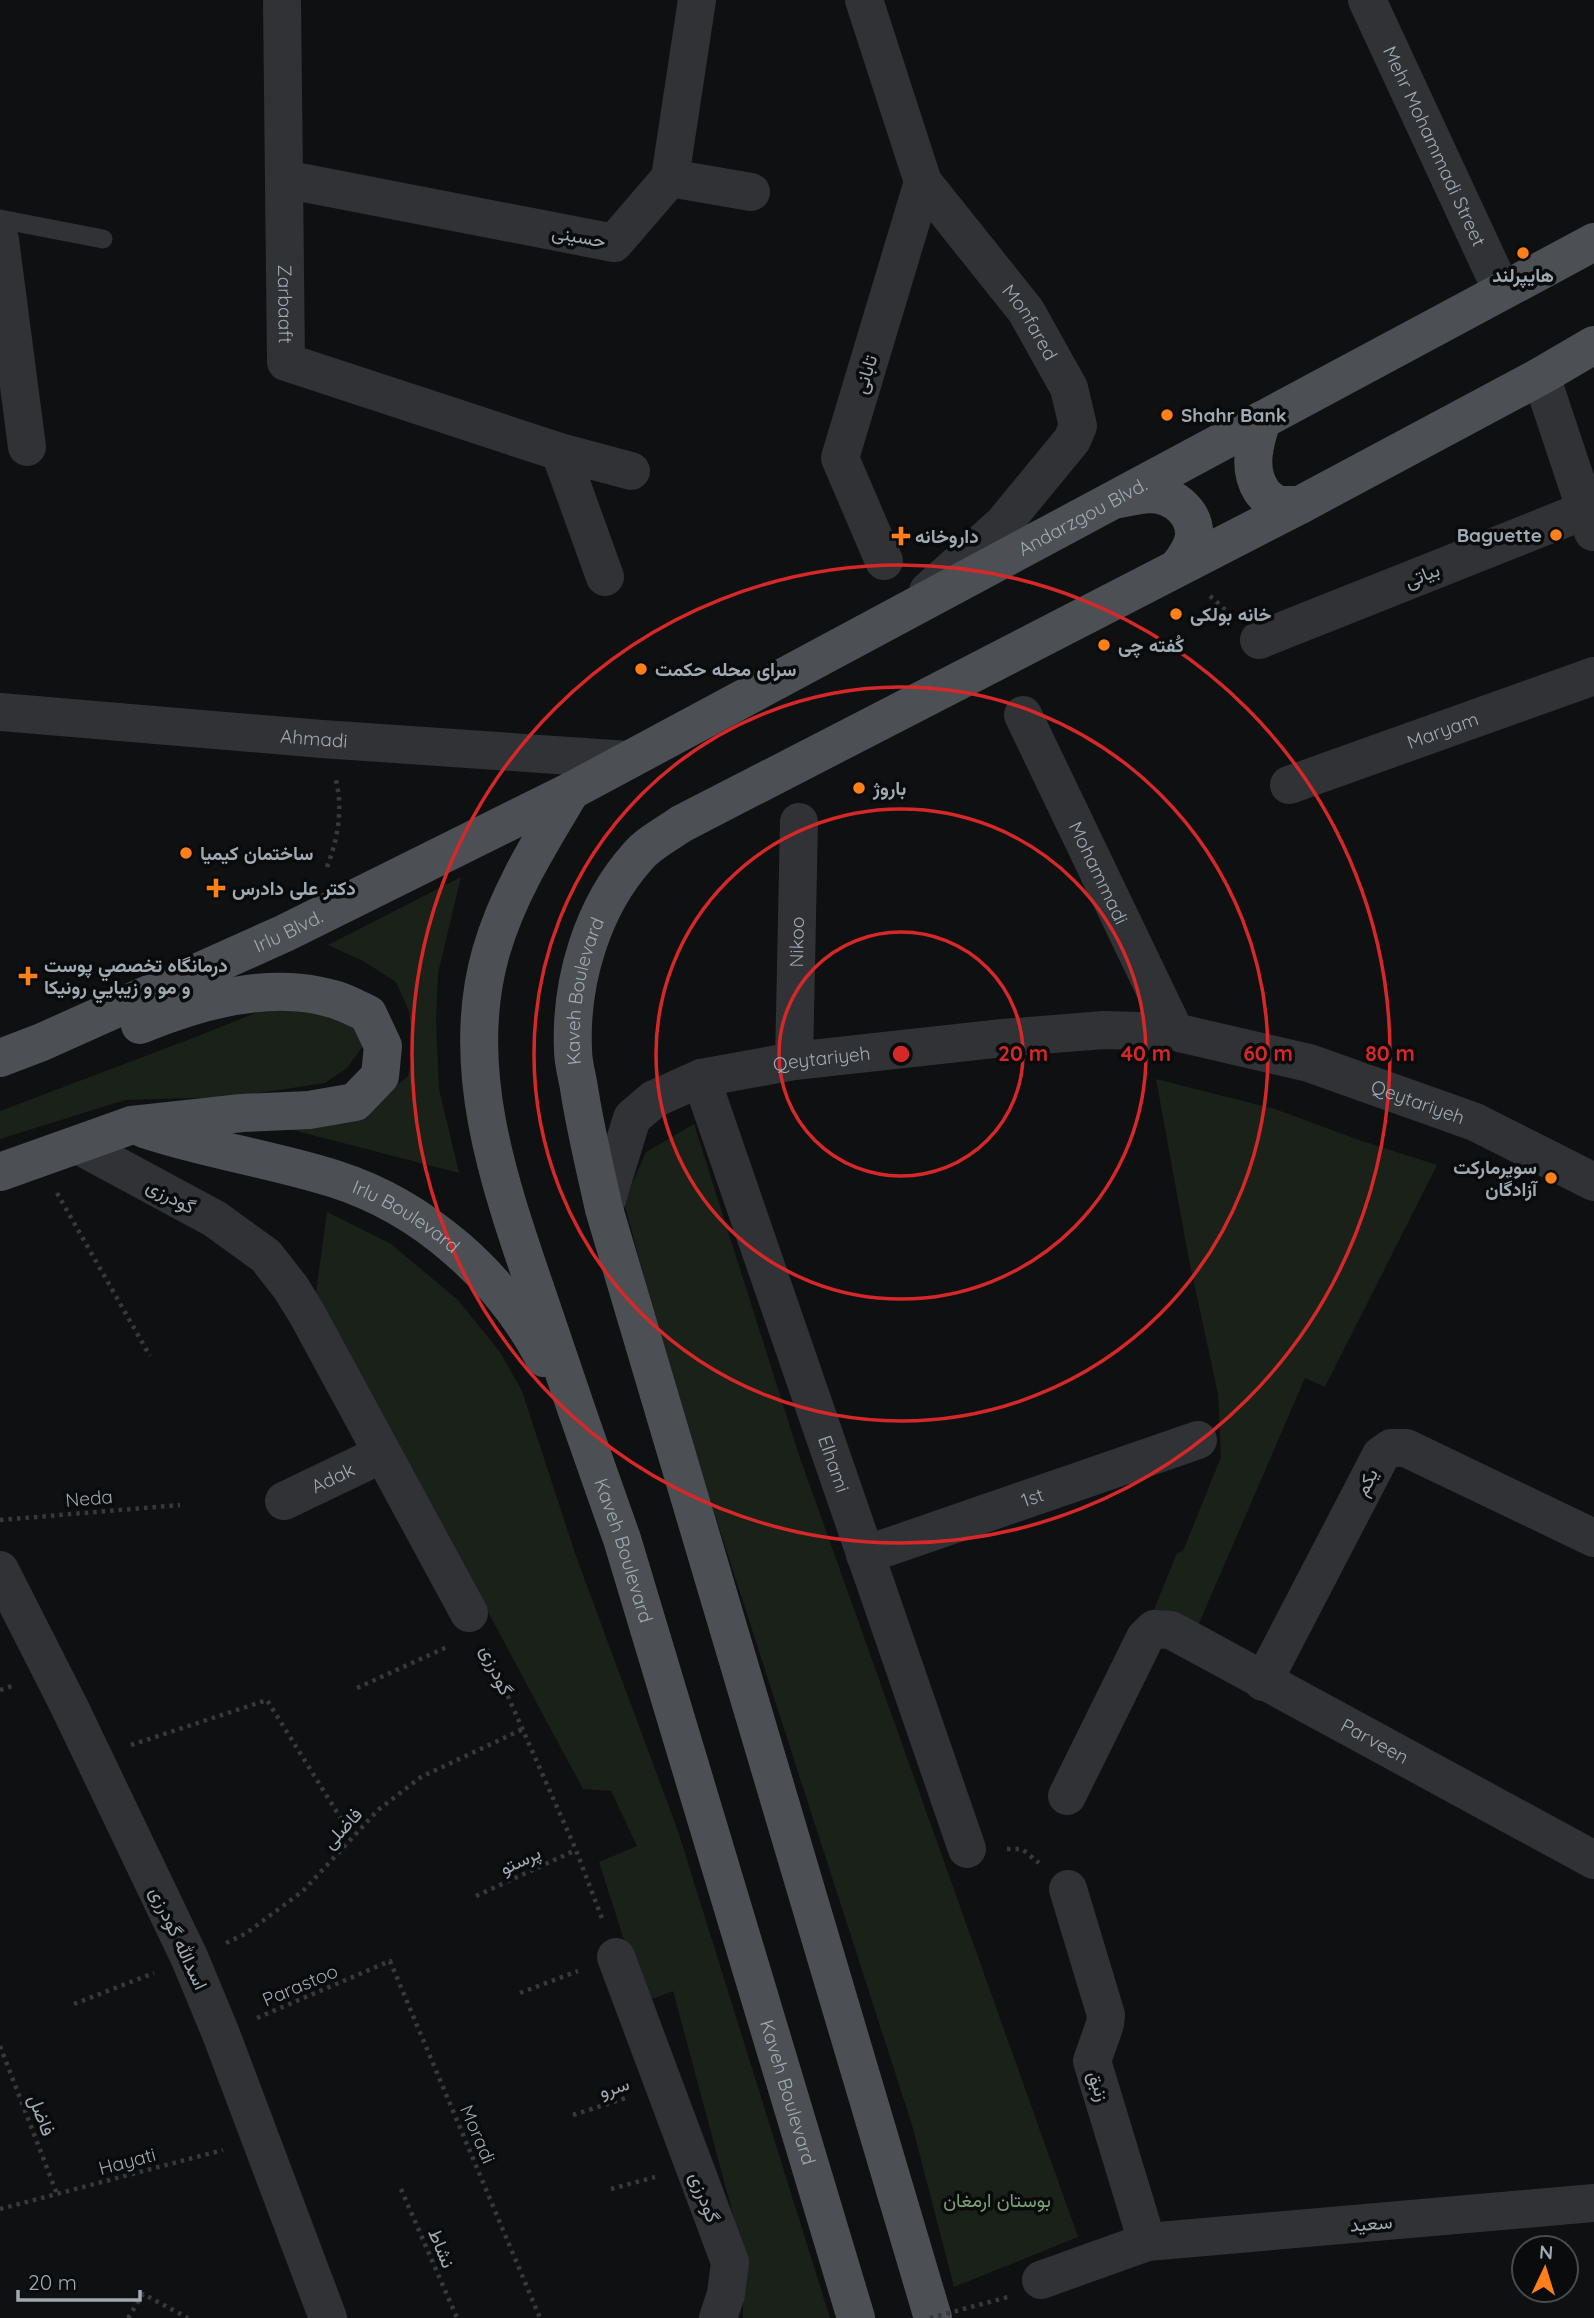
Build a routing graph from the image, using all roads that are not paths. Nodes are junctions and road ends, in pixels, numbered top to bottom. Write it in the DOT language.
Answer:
graph roads {
  1 [pos="282,0"];
  2 [pos="696,0"];
  3 [pos="864,0"];
  4 [pos="1367,0"];
  5 [pos="670,178"];
  6 [pos="284,179"];
  7 [pos="923,182"];
  8 [pos="751,192"];
  9 [pos="0,219"];
  10 [pos="103,239"];
  11 [pos="0,240"];
  12 [pos="1594,242"];
  13 [pos="1502,291"];
  14 [pos="6,337"];
  15 [pos="1594,345"];
  16 [pos="1541,376"];
  17 [pos="1262,420"];
  18 [pos="27,447"];
  19 [pos="560,452"];
  20 [pos="631,471"];
  21 [pos="1111,501"];
  22 [pos="1300,505"];
  23 [pos="1590,522"];
  24 [pos="884,561"];
  25 [pos="1178,567"];
  26 [pos="605,577"];
  27 [pos="907,610"];
  28 [pos="1259,640"];
  29 [pos="1594,676"];
  30 [pos="0,712"];
  31 [pos="1023,715"];
  32 [pos="628,760"];
  33 [pos="1289,785"];
  34 [pos="571,791"];
  35 [pos="799,822"];
  36 [pos="1175,1032"];
  37 [pos="42,1042"];
  38 [pos="0,1058"];
  39 [pos="794,1061"];
  40 [pos="701,1078"];
  41 [pos="132,1125"];
  42 [pos="78,1145"];
  43 [pos="0,1172"];
  44 [pos="1594,1182"];
  45 [pos="604,1209"];
  46 [pos="585,1437"];
  47 [pos="1198,1440"];
  48 [pos="382,1454"];
  49 [pos="284,1501"];
  50 [pos="1594,1538"];
  51 [pos="865,1555"];
  52 [pos="0,1570"];
  53 [pos="475,1623"];
  54 [pos="1263,1682"];
  55 [pos="1067,1796"];
  56 [pos="967,1849"];
  57 [pos="1594,1860"];
  58 [pos="1068,1889"];
  59 [pos="616,1957"];
  60 [pos="1594,2203"];
  61 [pos="1147,2242"];
  62 [pos="1025,2289"];
  63 [pos="328,2318"];
  64 [pos="718,2318"];
  65 [pos="856,2318"];
  66 [pos="932,2318"];
  1 -- 6 [label="street, Zarbaaft"];
  2 -- 5 [label="street"];
  3 -- 7 [label="street, Monfared"];
  4 -- 13 [label="street, Mehr Mohammadi Street"];
  5 -- 6 [label="street, حسینی"];
  5 -- 8 [label="street"];
  6 -- 19 [label="street, Zarbaaft"];
  7 -- 24 [label="street, تابانی"];
  7 -- 27 [label="street, Monfared"];
  9 -- 10 [label="lane"];
  11 -- 14 [label="street"];
  12 -- 13 [label="main road, Andarzgou Blvd."];
  13 -- 17 [label="main road, Andarzgou Blvd."];
  14 -- 18 [label="street"];
  15 -- 16 [label="main road"];
  16 -- 22 [label="main road"];
  16 -- 23 [label="street"];
  17 -- 21 [label="main road, Andarzgou Blvd."];
  17 -- 22 [label="main road"];
  19 -- 20 [label="street, Zarbaaft"];
  19 -- 26 [label="street"];
  21 -- 25 [label="main road"];
  21 -- 27 [label="main road, Andarzgou Blvd."];
  22 -- 25 [label="main road"];
  23 -- 28 [label="street, بیاتی"];
  25 -- 45 [label="main road, Kaveh Boulevard"];
  27 -- 32 [label="main road, Andarzgou Blvd."];
  29 -- 33 [label="street, Maryam"];
  30 -- 32 [label="street, Ahmadi"];
  31 -- 36 [label="street, Mohammadi"];
  32 -- 34 [label="main road, Andarzgou Blvd."];
  34 -- 37 [label="main road, Irlu Blvd."];
  34 -- 46 [label="main road, Kaveh Boulevard"];
  35 -- 39 [label="street, Nikoo"];
  36 -- 39 [label="street, Qeytariyeh"];
  36 -- 44 [label="street, Qeytariyeh"];
  37 -- 38 [label="main road, Irlu Blvd."];
  37 -- 41 [label="main road"];
  39 -- 40 [label="street, Qeytariyeh"];
  40 -- 45 [label="street, Qeytariyeh"];
  40 -- 51 [label="street, Elhami"];
  41 -- 42 [label="main road"];
  41 -- 46 [label="main road, Irlu Boulevard"];
  42 -- 43 [label="main road"];
  42 -- 48 [label="street, گودرزی"];
  45 -- 66 [label="main road, Kaveh Boulevard"];
  46 -- 65 [label="main road, Kaveh Boulevard"];
  47 -- 51 [label="street, 1st"];
  48 -- 49 [label="street, Adak"];
  48 -- 53 [label="street, گودرزی"];
  50 -- 54 [label="street, یکم"];
  51 -- 56 [label="street, Elhami"];
  52 -- 63 [label="street, اسدالله گودرزی"];
  54 -- 55 [label="street, Parveen"];
  54 -- 57 [label="street, Parveen"];
  58 -- 61 [label="street, زنبق"];
  59 -- 64 [label="street, گودرزی"];
  60 -- 61 [label="street, سعید"];
  61 -- 62 [label="street, سعید"];
}
